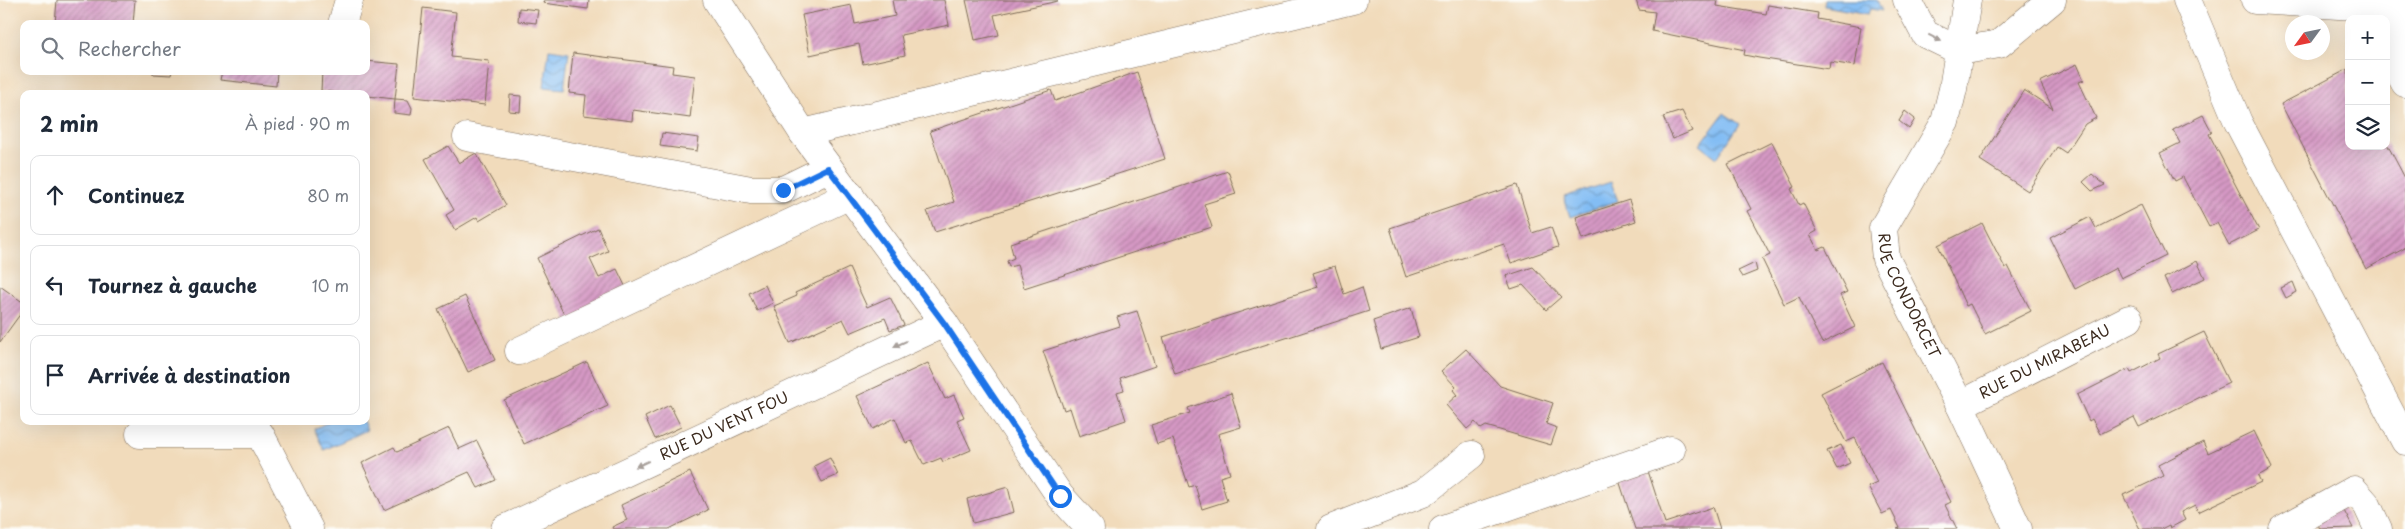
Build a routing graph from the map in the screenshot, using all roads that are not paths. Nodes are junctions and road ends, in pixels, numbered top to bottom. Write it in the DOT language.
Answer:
graph roads {
  1 [pos="349,0"];
  2 [pos="717,0"];
  3 [pos="1353,0"];
  4 [pos="1907,0"];
  5 [pos="1967,0"];
  6 [pos="2052,0"];
  7 [pos="2187,0"];
  8 [pos="2255,0"];
  9 [pos="2397,6"];
  10 [pos="343,20"];
  11 [pos="1960,51"];
  12 [pos="2405,83"];
  13 [pos="803,133"];
  14 [pos="467,137"];
  15 [pos="828,168"];
  16 [pos="850,195"];
  17 [pos="2129,319"];
  18 [pos="944,323"];
  19 [pos="519,351"];
  20 [pos="1960,405"];
  21 [pos="258,428"];
  22 [pos="140,434"];
  23 [pos="2405,441"];
  24 [pos="1671,450"];
  25 [pos="1471,455"];
  26 [pos="536,523"];
  27 [pos="310,529"];
  28 [pos="505,529"];
  29 [pos="1090,529"];
  30 [pos="1331,529"];
  31 [pos="1443,529"];
  32 [pos="2018,529"];
  33 [pos="2283,529"];
  34 [pos="2378,529"];
  1 -- 10 [label="street"];
  2 -- 13 [label="street"];
  3 -- 13 [label="street"];
  4 -- 11 [label="street, one-way"];
  5 -- 11 [label="street, RUE CONDORCET"];
  6 -- 11 [label="street"];
  7 -- 23 [label="street"];
  8 -- 9 [label="street"];
  9 -- 12 [label="street"];
  11 -- 20 [label="street, RUE CONDORCET"];
  13 -- 15 [label="street"];
  14 -- 15 [label="street"];
  15 -- 16 [label="street"];
  16 -- 18 [label="street"];
  16 -- 19 [label="street"];
  17 -- 20 [label="street, RUE DU MIRABEAU"];
  18 -- 26 [label="street, RUE DU VENT FOU, one-way"];
  18 -- 29 [label="street"];
  20 -- 32 [label="street, RUE CONDORCET"];
  21 -- 22 [label="street"];
  21 -- 27 [label="street"];
  24 -- 31 [label="street"];
  25 -- 30 [label="street"];
  26 -- 28 [label="street, RUE DU VENT FOU"];
  33 -- 34 [label="street"];
}
